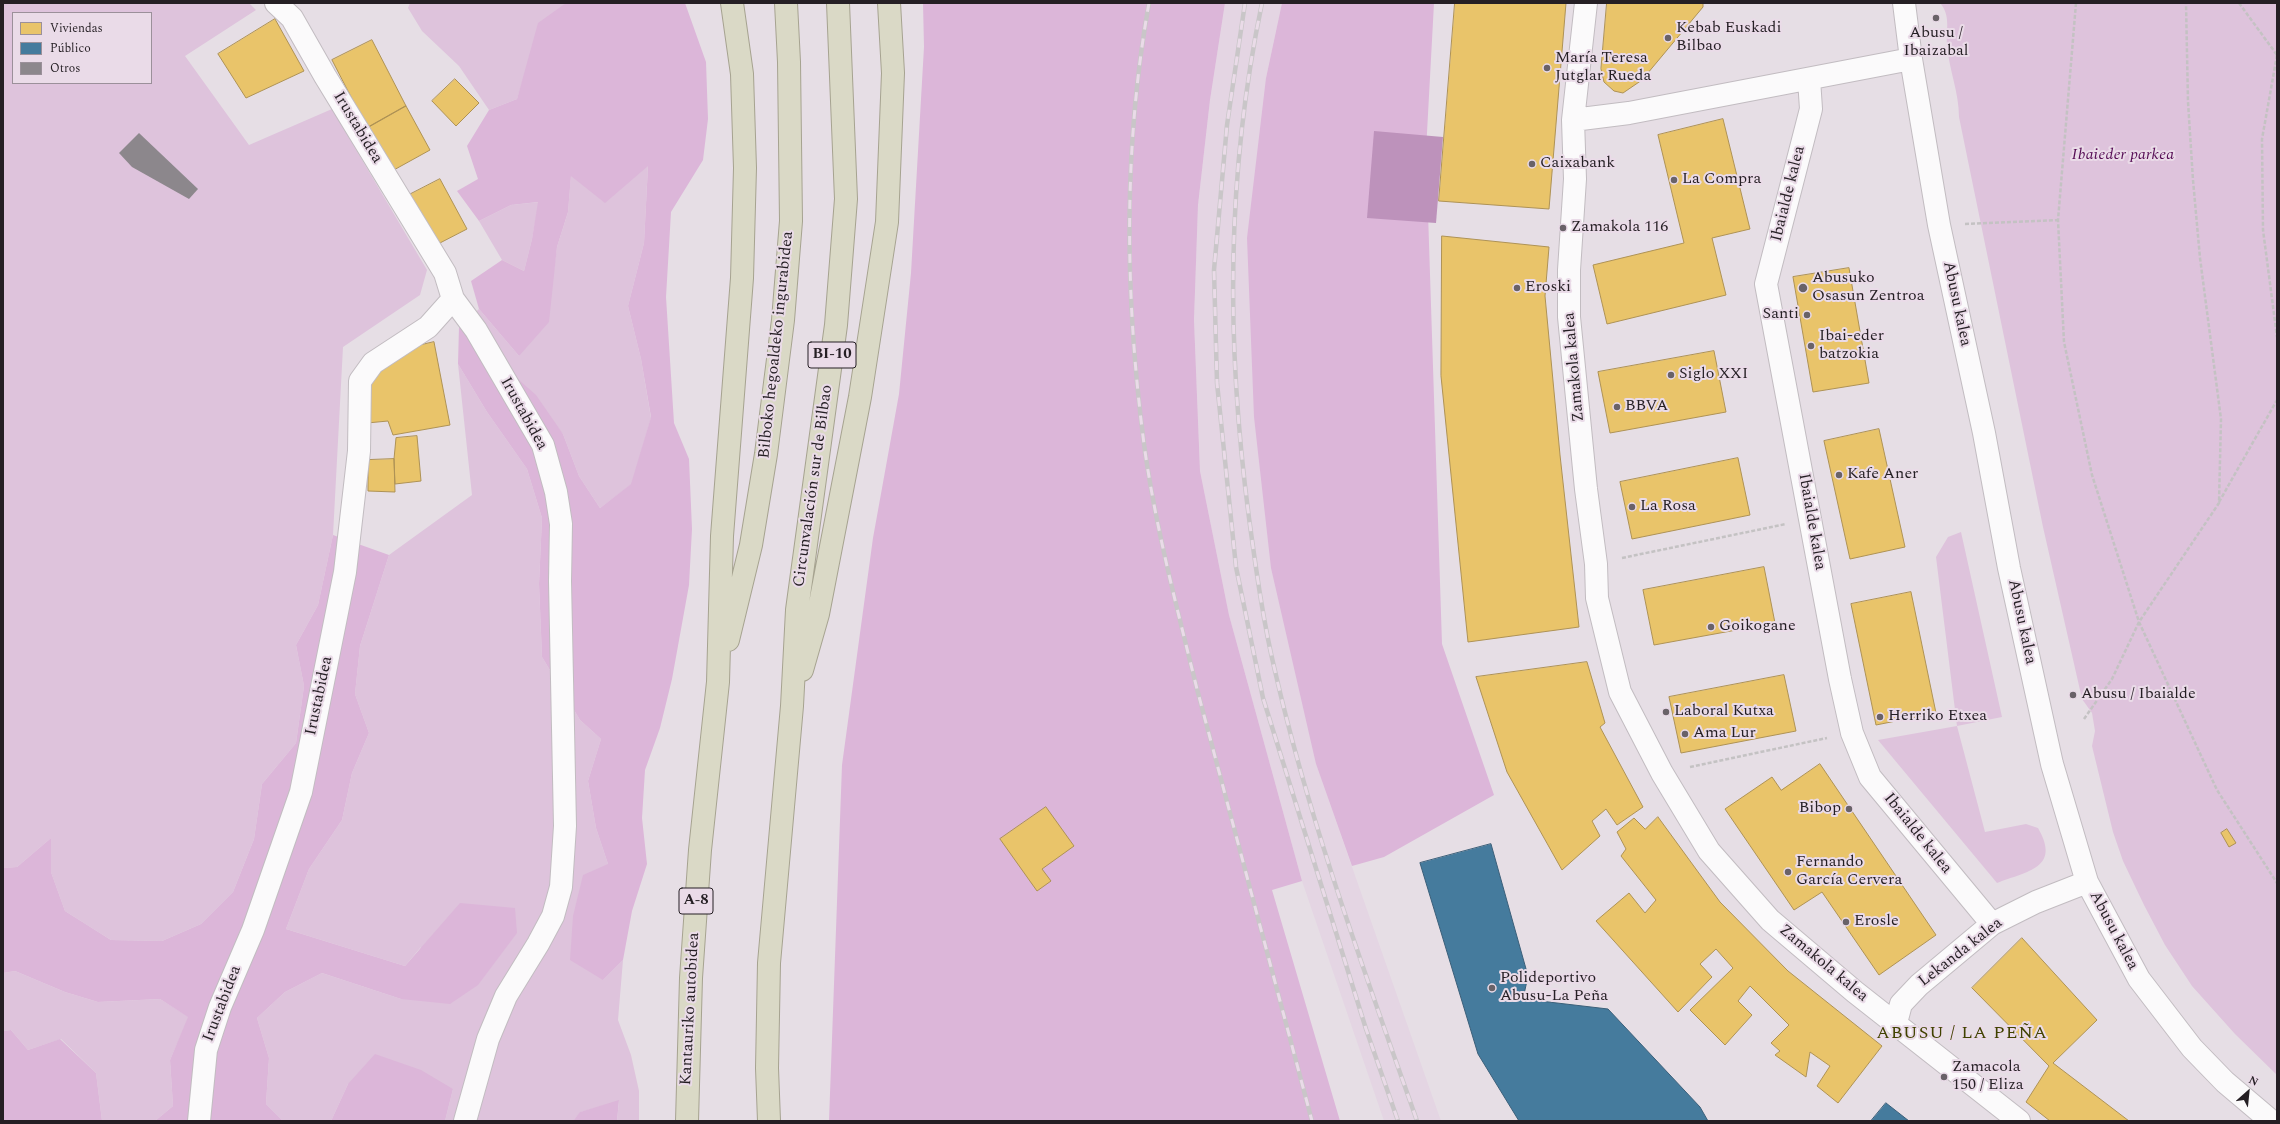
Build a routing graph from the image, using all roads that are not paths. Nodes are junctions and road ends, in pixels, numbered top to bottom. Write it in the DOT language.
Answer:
graph roads {
  1 [pos="276,3"];
  2 [pos="732,3"];
  3 [pos="786,3"];
  4 [pos="838,3"];
  5 [pos="889,3"];
  6 [pos="1586,3"];
  7 [pos="1904,3"];
  8 [pos="1911,59"];
  9 [pos="1809,79"];
  10 [pos="1573,120"];
  11 [pos="454,299"];
  12 [pos="718,682"];
  13 [pos="792,706"];
  14 [pos="2087,882"];
  15 [pos="1992,924"];
  16 [pos="1896,1023"];
  17 [pos="199,1121"];
  18 [pos="465,1121"];
  19 [pos="687,1121"];
  20 [pos="769,1121"];
  21 [pos="2019,1121"];
  22 [pos="2271,1121"];
  1 -- 11 [label="street, Irustabidea"];
  2 -- 12 [label="highway"];
  3 -- 12 [label="highway, Bilboko hegoaldeko ingurabidea"];
  4 -- 13 [label="highway, Circunvalación sur de Bilbao / BI-10"];
  5 -- 13 [label="highway"];
  6 -- 10 [label="street, Zamakola kalea"];
  7 -- 8 [label="street, Abusu kalea"];
  8 -- 9 [label="street"];
  8 -- 14 [label="street, Abusu kalea"];
  9 -- 10 [label="street"];
  9 -- 15 [label="street, Ibaialde kalea"];
  10 -- 16 [label="street, Zamakola kalea"];
  11 -- 17 [label="street, Irustabidea"];
  11 -- 18 [label="street, Irustabidea"];
  12 -- 19 [label="highway, Kantauriko autobidea / A-8"];
  13 -- 20 [label="highway"];
  14 -- 15 [label="street, Lekanda kalea"];
  14 -- 22 [label="street, Abusu kalea"];
  15 -- 16 [label="street, Lekanda kalea"];
  16 -- 21 [label="street, Zamakola kalea"];
}
